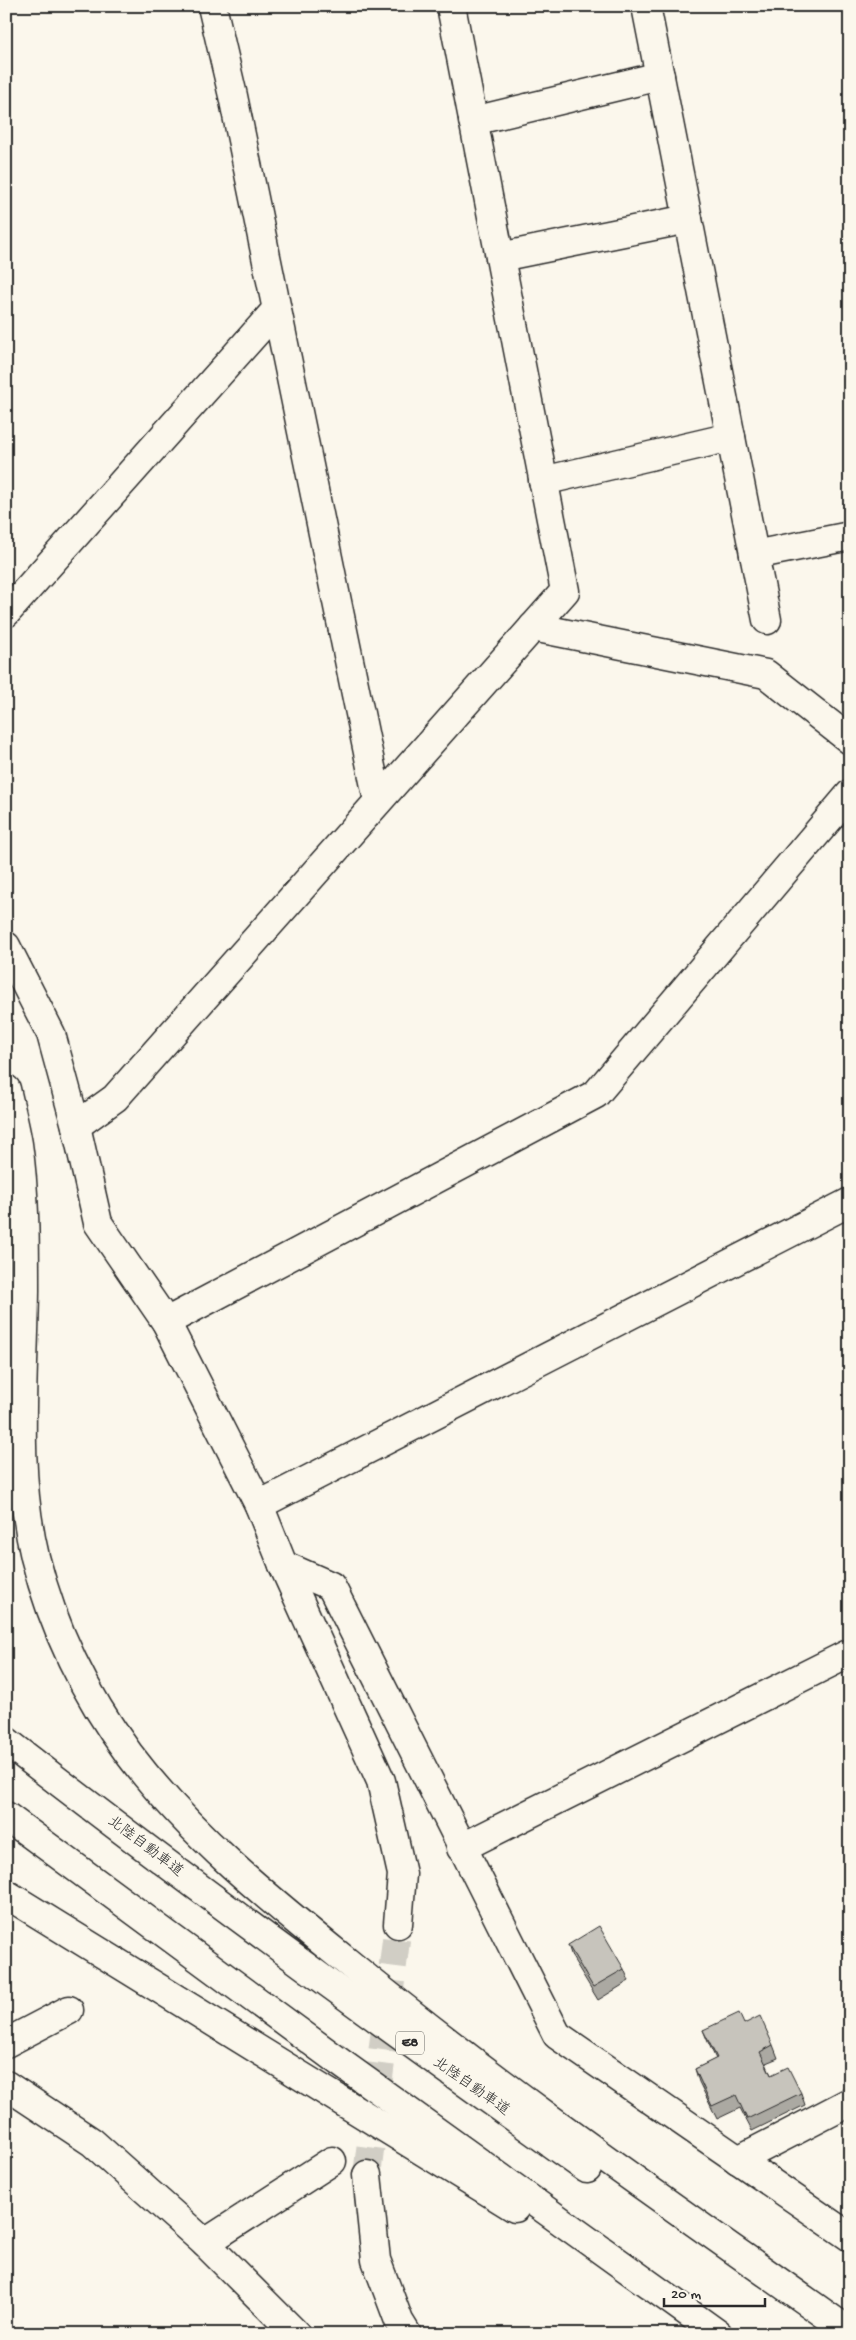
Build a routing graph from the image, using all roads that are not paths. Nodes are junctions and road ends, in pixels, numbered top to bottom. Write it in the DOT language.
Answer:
graph roads {
  1 [pos="212,6"];
  2 [pos="451,6"];
  3 [pos="646,6"];
  4 [pos="660,76"];
  5 [pos="473,121"];
  6 [pos="688,219"];
  7 [pos="500,257"];
  8 [pos="276,310"];
  9 [pos="731,437"];
  10 [pos="543,481"];
  11 [pos="850,536"];
  12 [pos="754,555"];
  13 [pos="6,612"];
  14 [pos="767,620"];
  15 [pos="533,627"];
  16 [pos="850,740"];
  17 [pos="850,794"];
  18 [pos="378,801"];
  19 [pos="6,946"];
  20 [pos="6,1088"];
  21 [pos="76,1126"];
  22 [pos="850,1202"];
  23 [pos="166,1322"];
  24 [pos="260,1504"];
  25 [pos="283,1565"];
  26 [pos="850,1652"];
  27 [pos="6,1742"];
  28 [pos="6,1816"];
  29 [pos="461,1848"];
  30 [pos="6,1894"];
  31 [pos="398,1924"];
  32 [pos="69,2010"];
  33 [pos="6,2043"];
  34 [pos="6,2085"];
  35 [pos="850,2102"];
  36 [pos="738,2160"];
  37 [pos="332,2161"];
  38 [pos="367,2174"];
  39 [pos="850,2238"];
  40 [pos="205,2243"];
  41 [pos="850,2332"];
  42 [pos="296,2334"];
  43 [pos="407,2334"];
  44 [pos="718,2334"];
  45 [pos="822,2334"];
  1 -- 8 [label="main road"];
  2 -- 5 [label="main road"];
  3 -- 4 [label="main road"];
  4 -- 5 [label="main road"];
  4 -- 6 [label="main road"];
  5 -- 7 [label="main road"];
  6 -- 7 [label="main road"];
  6 -- 9 [label="main road"];
  7 -- 10 [label="main road"];
  8 -- 13 [label="main road"];
  8 -- 18 [label="main road"];
  9 -- 10 [label="main road"];
  9 -- 12 [label="main road"];
  10 -- 15 [label="main road"];
  11 -- 12 [label="main road"];
  12 -- 14 [label="main road"];
  15 -- 16 [label="main road"];
  15 -- 18 [label="main road"];
  17 -- 23 [label="main road"];
  18 -- 21 [label="main road"];
  19 -- 21 [label="main road"];
  20 -- 41 [label="main road"];
  21 -- 23 [label="main road"];
  22 -- 24 [label="main road"];
  23 -- 24 [label="main road"];
  24 -- 25 [label="main road"];
  25 -- 29 [label="main road"];
  25 -- 31 [label="main road"];
  26 -- 29 [label="main road"];
  27 -- 45 [label="main road, 北陸自動車道 / E8"];
  28 -- 44 [label="main road"];
  29 -- 36 [label="main road"];
  30 -- 44 [label="main road"];
  32 -- 33 [label="main road"];
  34 -- 40 [label="main road"];
  35 -- 36 [label="main road"];
  36 -- 39 [label="main road"];
  37 -- 40 [label="main road"];
  38 -- 43 [label="main road"];
  40 -- 42 [label="main road"];
}
